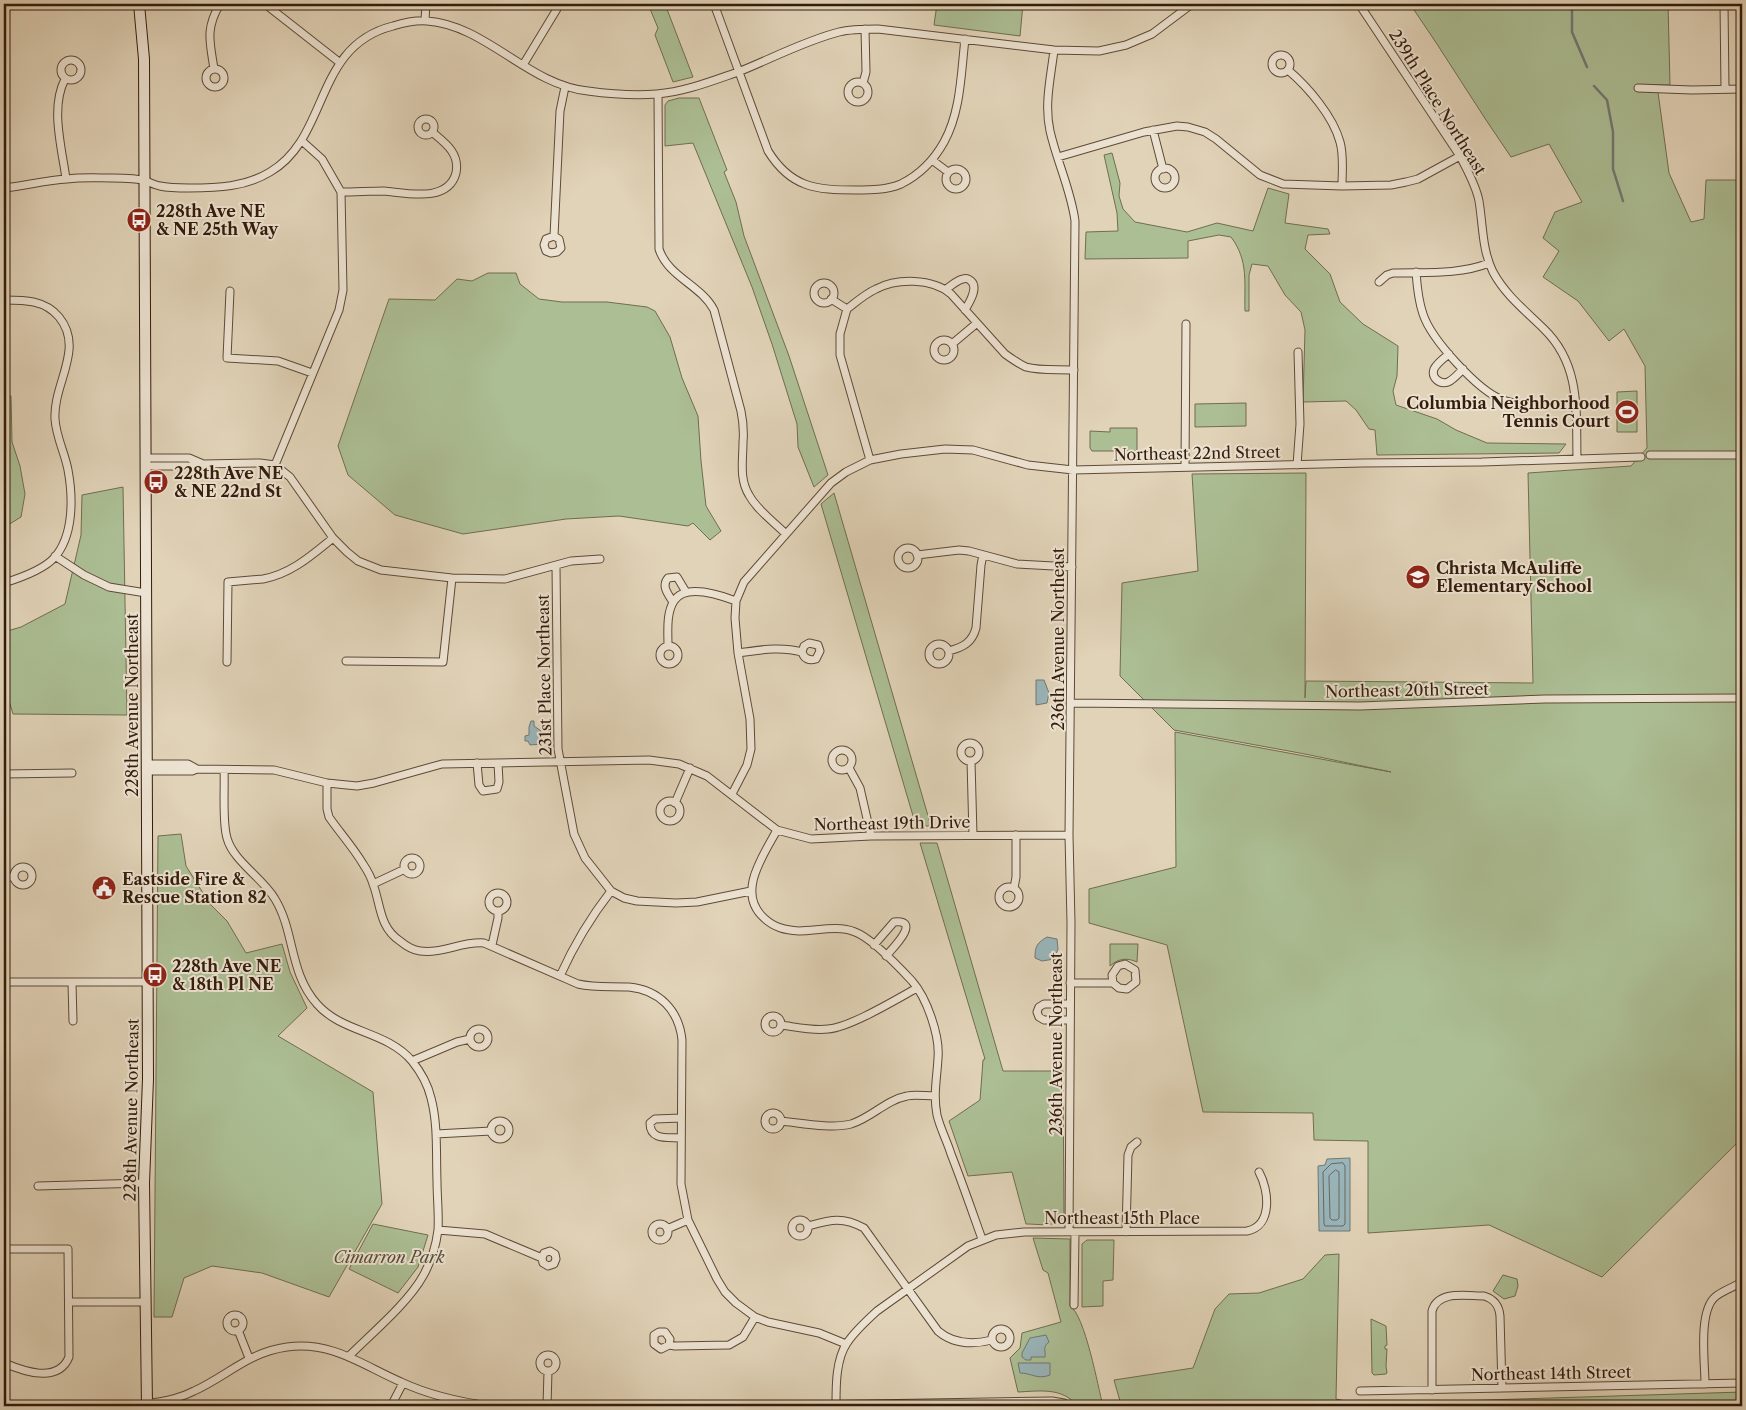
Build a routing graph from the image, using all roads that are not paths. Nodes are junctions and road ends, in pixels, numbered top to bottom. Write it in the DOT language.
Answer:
graph roads {
  1 [pos="140,4"];
  2 [pos="220,4"];
  3 [pos="265,4"];
  4 [pos="426,4"];
  5 [pos="560,4"];
  6 [pos="714,4"];
  7 [pos="1192,4"];
  8 [pos="1359,4"];
  9 [pos="1724,4"];
  10 [pos="425,20"];
  11 [pos="865,29"];
  12 [pos="965,39"];
  13 [pos="1054,50"];
  14 [pos="340,62"];
  15 [pos="523,65"];
  16 [pos="214,69"];
  17 [pos="1288,70"];
  18 [pos="739,72"];
  19 [pos="65,79"];
  20 [pos="863,83"];
  21 [pos="565,87"];
  22 [pos="1638,88"];
  23 [pos="1725,89"];
  24 [pos="1742,89"];
  25 [pos="658,94"];
  26 [pos="1153,130"];
  27 [pos="432,132"];
  28 [pos="302,141"];
  29 [pos="1460,156"];
  30 [pos="1058,157"];
  31 [pos="932,160"];
  32 [pos="1163,169"];
  33 [pos="948,172"];
  34 [pos="66,178"];
  35 [pos="144,180"];
  36 [pos="1342,186"];
  37 [pos="4,188"];
  38 [pos="341,192"];
  39 [pos="554,236"];
  40 [pos="1489,263"];
  41 [pos="1416,272"];
  42 [pos="1379,282"];
  43 [pos="945,288"];
  44 [pos="230,291"];
  45 [pos="831,299"];
  46 [pos="4,300"];
  47 [pos="847,309"];
  48 [pos="965,310"];
  49 [pos="977,323"];
  50 [pos="1186,324"];
  51 [pos="952,344"];
  52 [pos="1298,352"];
  53 [pos="1448,354"];
  54 [pos="1463,369"];
  55 [pos="1074,370"];
  56 [pos="312,373"];
  57 [pos="1576,403"];
  58 [pos="1650,455"];
  59 [pos="1742,455"];
  60 [pos="1641,457"];
  61 [pos="1577,458"];
  62 [pos="870,460"];
  63 [pos="145,462"];
  64 [pos="276,465"];
  65 [pos="1297,465"];
  66 [pos="1185,468"];
  67 [pos="1073,470"];
  68 [pos="786,534"];
  69 [pos="333,538"];
  70 [pos="917,555"];
  71 [pos="983,555"];
  72 [pos="56,556"];
  73 [pos="600,559"];
  74 [pos="556,566"];
  75 [pos="1072,567"];
  76 [pos="452,578"];
  77 [pos="4,583"];
  78 [pos="686,592"];
  79 [pos="146,593"];
  80 [pos="736,601"];
  81 [pos="673,602"];
  82 [pos="668,646"];
  83 [pos="950,651"];
  84 [pos="802,652"];
  85 [pos="738,653"];
  86 [pos="346,661"];
  87 [pos="227,662"];
  88 [pos="1742,698"];
  89 [pos="1072,703"];
  90 [pos="971,761"];
  91 [pos="476,763"];
  92 [pos="498,763"];
  93 [pos="560,763"];
  94 [pos="148,768"];
  95 [pos="690,768"];
  96 [pos="849,768"];
  97 [pos="224,770"];
  98 [pos="72,773"];
  99 [pos="4,774"];
  100 [pos="327,783"];
  101 [pos="732,794"];
  102 [pos="675,803"];
  103 [pos="777,830"];
  104 [pos="973,835"];
  105 [pos="1016,835"];
  106 [pos="1070,835"];
  107 [pos="871,836"];
  108 [pos="405,869"];
  109 [pos="4,877"];
  110 [pos="14,877"];
  111 [pos="373,884"];
  112 [pos="1014,888"];
  113 [pos="751,890"];
  114 [pos="611,891"];
  115 [pos="498,911"];
  116 [pos="492,944"];
  117 [pos="874,945"];
  118 [pos="886,956"];
  119 [pos="560,976"];
  120 [pos="4,982"];
  121 [pos="147,982"];
  122 [pos="72,983"];
  123 [pos="1070,983"];
  124 [pos="1113,983"];
  125 [pos="917,988"];
  126 [pos="1070,1004"];
  127 [pos="1070,1020"];
  128 [pos="73,1021"];
  129 [pos="781,1025"];
  130 [pos="470,1039"];
  131 [pos="412,1061"];
  132 [pos="934,1096"];
  133 [pos="681,1118"];
  134 [pos="781,1121"];
  135 [pos="491,1131"];
  136 [pos="436,1134"];
  137 [pos="681,1138"];
  138 [pos="1137,1142"];
  139 [pos="1259,1172"];
  140 [pos="144,1183"];
  141 [pos="38,1186"];
  142 [pos="688,1220"];
  143 [pos="808,1226"];
  144 [pos="668,1229"];
  145 [pos="438,1230"];
  146 [pos="1072,1232"];
  147 [pos="1126,1232"];
  148 [pos="982,1239"];
  149 [pos="4,1249"];
  150 [pos="542,1258"];
  151 [pos="1742,1282"];
  152 [pos="908,1289"];
  153 [pos="69,1302"];
  154 [pos="145,1302"];
  155 [pos="1074,1305"];
  156 [pos="755,1317"];
  157 [pos="238,1330"];
  158 [pos="992,1340"];
  159 [pos="846,1344"];
  160 [pos="669,1345"];
  161 [pos="349,1356"];
  162 [pos="249,1358"];
  163 [pos="4,1363"];
  164 [pos="548,1371"];
  165 [pos="402,1383"];
  166 [pos="1705,1384"];
  167 [pos="1742,1384"];
  168 [pos="1502,1388"];
  169 [pos="1432,1390"];
  170 [pos="1360,1391"];
  171 [pos="836,1404"];
  172 [pos="147,1405"];
  173 [pos="1065,1405"];
  174 [pos="391,1406"];
  175 [pos="490,1406"];
  176 [pos="547,1406"];
  177 [pos="745,1406"];
  1 -- 35 [label="main road, 228th Avenue Northeast"];
  2 -- 16 [label="street"];
  3 -- 14 [label="street"];
  4 -- 10 [label="street"];
  5 -- 15 [label="street"];
  6 -- 18 [label="street"];
  7 -- 13 [label="street"];
  8 -- 29 [label="street, 239th Place Northeast"];
  9 -- 23 [label="street"];
  10 -- 14 [label="street"];
  10 -- 15 [label="street"];
  11 -- 12 [label="street"];
  11 -- 18 [label="street"];
  11 -- 20 [label="street"];
  12 -- 13 [label="street"];
  12 -- 31 [label="street"];
  13 -- 30 [label="street, 236th Avenue Northeast"];
  14 -- 28 [label="street"];
  15 -- 21 [label="street"];
  17 -- 36 [label="street"];
  18 -- 25 [label="street"];
  18 -- 31 [label="street"];
  19 -- 34 [label="street"];
  21 -- 25 [label="street"];
  21 -- 39 [label="street"];
  22 -- 23 [label="street"];
  23 -- 24 [label="street"];
  25 -- 68 [label="street"];
  26 -- 30 [label="street"];
  26 -- 32 [label="street"];
  26 -- 36 [label="street"];
  27 -- 38 [label="street"];
  28 -- 35 [label="street"];
  28 -- 38 [label="street"];
  29 -- 36 [label="street"];
  29 -- 40 [label="street, 239th Place Northeast"];
  30 -- 55 [label="street, 236th Avenue Northeast"];
  31 -- 33 [label="street"];
  34 -- 35 [label="street"];
  34 -- 37 [label="street"];
  35 -- 63 [label="main road, 228th Avenue Northeast"];
  38 -- 56 [label="street"];
  40 -- 41 [label="street"];
  40 -- 57 [label="street, 239th Place Northeast"];
  41 -- 42 [label="street"];
  41 -- 53 [label="street"];
  43 -- 47 [label="street"];
  43 -- 48 [label="street"];
  43 -- 48 [label="street"];
  44 -- 56 [label="street"];
  45 -- 47 [label="street"];
  46 -- 72 [label="street"];
  47 -- 62 [label="street"];
  48 -- 49 [label="street"];
  49 -- 51 [label="street"];
  49 -- 55 [label="street"];
  50 -- 66 [label="street"];
  52 -- 65 [label="street"];
  53 -- 54 [label="street"];
  53 -- 54 [label="street"];
  54 -- 57 [label="street"];
  55 -- 67 [label="street, 236th Avenue Northeast"];
  56 -- 64 [label="street"];
  57 -- 61 [label="street, 239th Place Northeast"];
  58 -- 59 [label="street"];
  60 -- 61 [label="street, Northeast 22nd Street"];
  61 -- 65 [label="street, Northeast 22nd Street"];
  62 -- 67 [label="street, Northeast 22nd Street"];
  62 -- 68 [label="street, Northeast 22nd Street"];
  63 -- 64 [label="street"];
  63 -- 79 [label="main road, 228th Avenue Northeast"];
  64 -- 69 [label="street"];
  65 -- 66 [label="street, Northeast 22nd Street"];
  66 -- 67 [label="street, Northeast 22nd Street"];
  67 -- 75 [label="street, 236th Avenue Northeast"];
  68 -- 80 [label="street, Northeast 22nd Street"];
  69 -- 76 [label="street"];
  69 -- 87 [label="street"];
  70 -- 71 [label="street"];
  71 -- 75 [label="street"];
  71 -- 83 [label="street"];
  72 -- 77 [label="street"];
  72 -- 79 [label="street"];
  73 -- 74 [label="street"];
  74 -- 76 [label="street"];
  74 -- 93 [label="street, 231st Place Northeast"];
  75 -- 89 [label="street, 236th Avenue Northeast"];
  76 -- 86 [label="street"];
  78 -- 80 [label="street"];
  78 -- 81 [label="street"];
  78 -- 81 [label="street"];
  79 -- 94 [label="main road, 228th Avenue Northeast"];
  80 -- 85 [label="street"];
  81 -- 82 [label="street"];
  84 -- 85 [label="street"];
  85 -- 101 [label="street"];
  88 -- 89 [label="street, Northeast 20th Street"];
  89 -- 106 [label="street, 236th Avenue Northeast"];
  90 -- 104 [label="street"];
  91 -- 92 [label="street, Northeast 19th Drive"];
  91 -- 92 [label="street"];
  91 -- 100 [label="street, Northeast 19th Drive"];
  92 -- 93 [label="street, Northeast 19th Drive"];
  93 -- 95 [label="street, Northeast 19th Drive"];
  93 -- 114 [label="street, 231st Place Northeast"];
  94 -- 97 [label="street, Northeast 19th Drive"];
  94 -- 121 [label="main road, 228th Avenue Northeast"];
  95 -- 101 [label="street, Northeast 19th Drive"];
  95 -- 102 [label="street"];
  96 -- 107 [label="street"];
  97 -- 100 [label="street, Northeast 19th Drive"];
  97 -- 131 [label="street"];
  98 -- 99 [label="street"];
  100 -- 111 [label="street"];
  101 -- 103 [label="street, Northeast 19th Drive"];
  103 -- 107 [label="street, Northeast 19th Drive"];
  103 -- 113 [label="street"];
  104 -- 105 [label="street, Northeast 19th Drive"];
  104 -- 107 [label="street, Northeast 19th Drive"];
  105 -- 106 [label="street, Northeast 19th Drive"];
  105 -- 112 [label="street"];
  106 -- 123 [label="street, 236th Avenue Northeast"];
  108 -- 111 [label="street"];
  109 -- 110 [label="street"];
  111 -- 116 [label="street"];
  113 -- 114 [label="street"];
  113 -- 117 [label="street"];
  114 -- 119 [label="street"];
  115 -- 116 [label="street"];
  116 -- 119 [label="street"];
  117 -- 118 [label="street"];
  117 -- 118 [label="street"];
  118 -- 125 [label="street"];
  119 -- 133 [label="street"];
  120 -- 122 [label="street"];
  121 -- 122 [label="street"];
  121 -- 140 [label="main road, 228th Avenue Northeast"];
  122 -- 128 [label="street"];
  123 -- 124 [label="street"];
  123 -- 126 [label="street, 236th Avenue Northeast"];
  125 -- 129 [label="street"];
  125 -- 132 [label="street"];
  126 -- 127 [label="street, 236th Avenue Northeast"];
  126 -- 127 [label="street"];
  127 -- 146 [label="street, 236th Avenue Northeast"];
  130 -- 131 [label="street"];
  131 -- 136 [label="street"];
  132 -- 134 [label="street"];
  132 -- 148 [label="street"];
  133 -- 137 [label="street"];
  133 -- 137 [label="street"];
  135 -- 136 [label="street"];
  136 -- 145 [label="street"];
  137 -- 142 [label="street"];
  138 -- 147 [label="street"];
  139 -- 147 [label="street, Northeast 15th Place"];
  140 -- 141 [label="street"];
  140 -- 154 [label="main road, 228th Avenue Northeast"];
  142 -- 144 [label="street"];
  142 -- 156 [label="street"];
  143 -- 152 [label="street"];
  145 -- 150 [label="street"];
  145 -- 161 [label="street"];
  146 -- 147 [label="street, Northeast 15th Place"];
  146 -- 148 [label="street, Northeast 15th Place"];
  146 -- 155 [label="street, 236th Avenue Northeast"];
  148 -- 152 [label="street, Northeast 15th Place"];
  149 -- 153 [label="street"];
  151 -- 166 [label="street"];
  152 -- 158 [label="street"];
  152 -- 159 [label="street, Northeast 15th Place"];
  153 -- 154 [label="street"];
  153 -- 163 [label="street"];
  154 -- 172 [label="main road, 228th Avenue Northeast"];
  156 -- 159 [label="street"];
  156 -- 160 [label="street"];
  157 -- 162 [label="street"];
  159 -- 171 [label="street"];
  161 -- 162 [label="street"];
  161 -- 165 [label="street"];
  162 -- 172 [label="street"];
  164 -- 176 [label="street"];
  165 -- 174 [label="street"];
  165 -- 175 [label="street"];
  166 -- 167 [label="street, Northeast 14th Street"];
  166 -- 168 [label="street, Northeast 14th Street"];
  168 -- 169 [label="street, Northeast 14th Street"];
  168 -- 169 [label="street"];
  169 -- 170 [label="street, Northeast 14th Street"];
  171 -- 173 [label="street"];
  171 -- 177 [label="street"];
}
